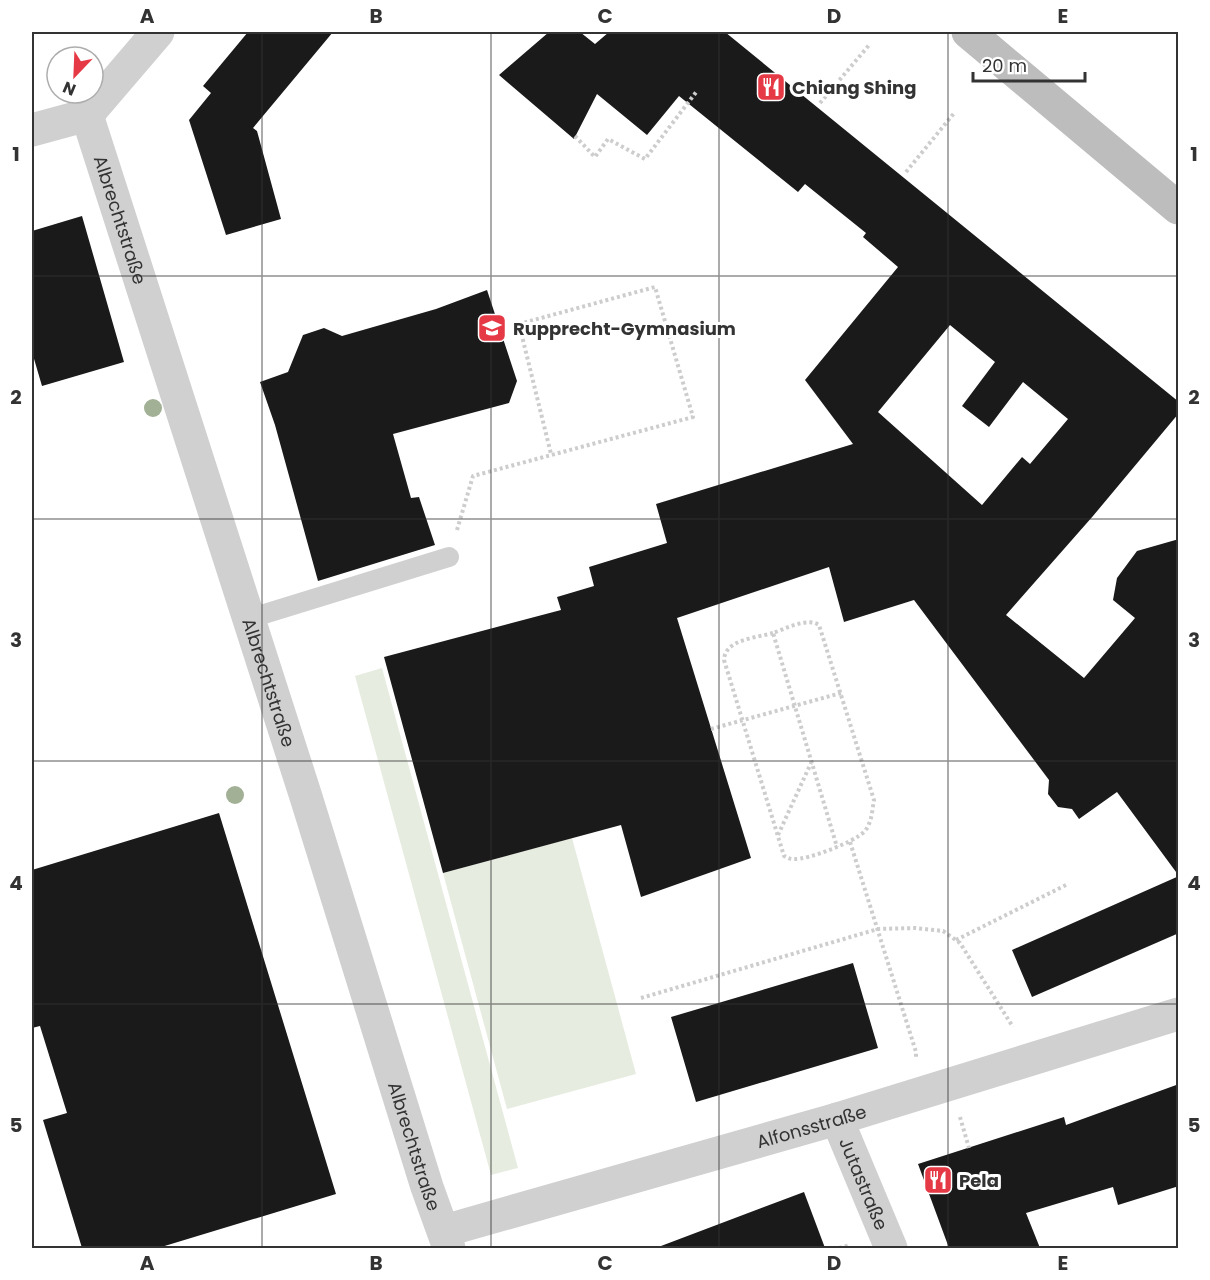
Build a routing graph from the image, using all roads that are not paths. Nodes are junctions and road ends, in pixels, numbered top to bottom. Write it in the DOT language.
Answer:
graph roads {
  1 [pos="158,32"];
  2 [pos="968,32"];
  3 [pos="87,115"];
  4 [pos="32,130"];
  5 [pos="1179,208"];
  6 [pos="449,557"];
  7 [pos="248,619"];
  8 [pos="1179,1014"];
  9 [pos="837,1119"];
  10 [pos="446,1240"];
  11 [pos="891,1248"];
  1 -- 3 [label="street"];
  2 -- 5 [label="main road"];
  3 -- 4 [label="street"];
  3 -- 7 [label="street, Albrechtstraße"];
  6 -- 7 [label="lane"];
  7 -- 10 [label="street, Albrechtstraße"];
  8 -- 9 [label="street, Alfonsstraße"];
  9 -- 10 [label="street, Alfonsstraße"];
  9 -- 11 [label="street, Jutastraße"];
}
